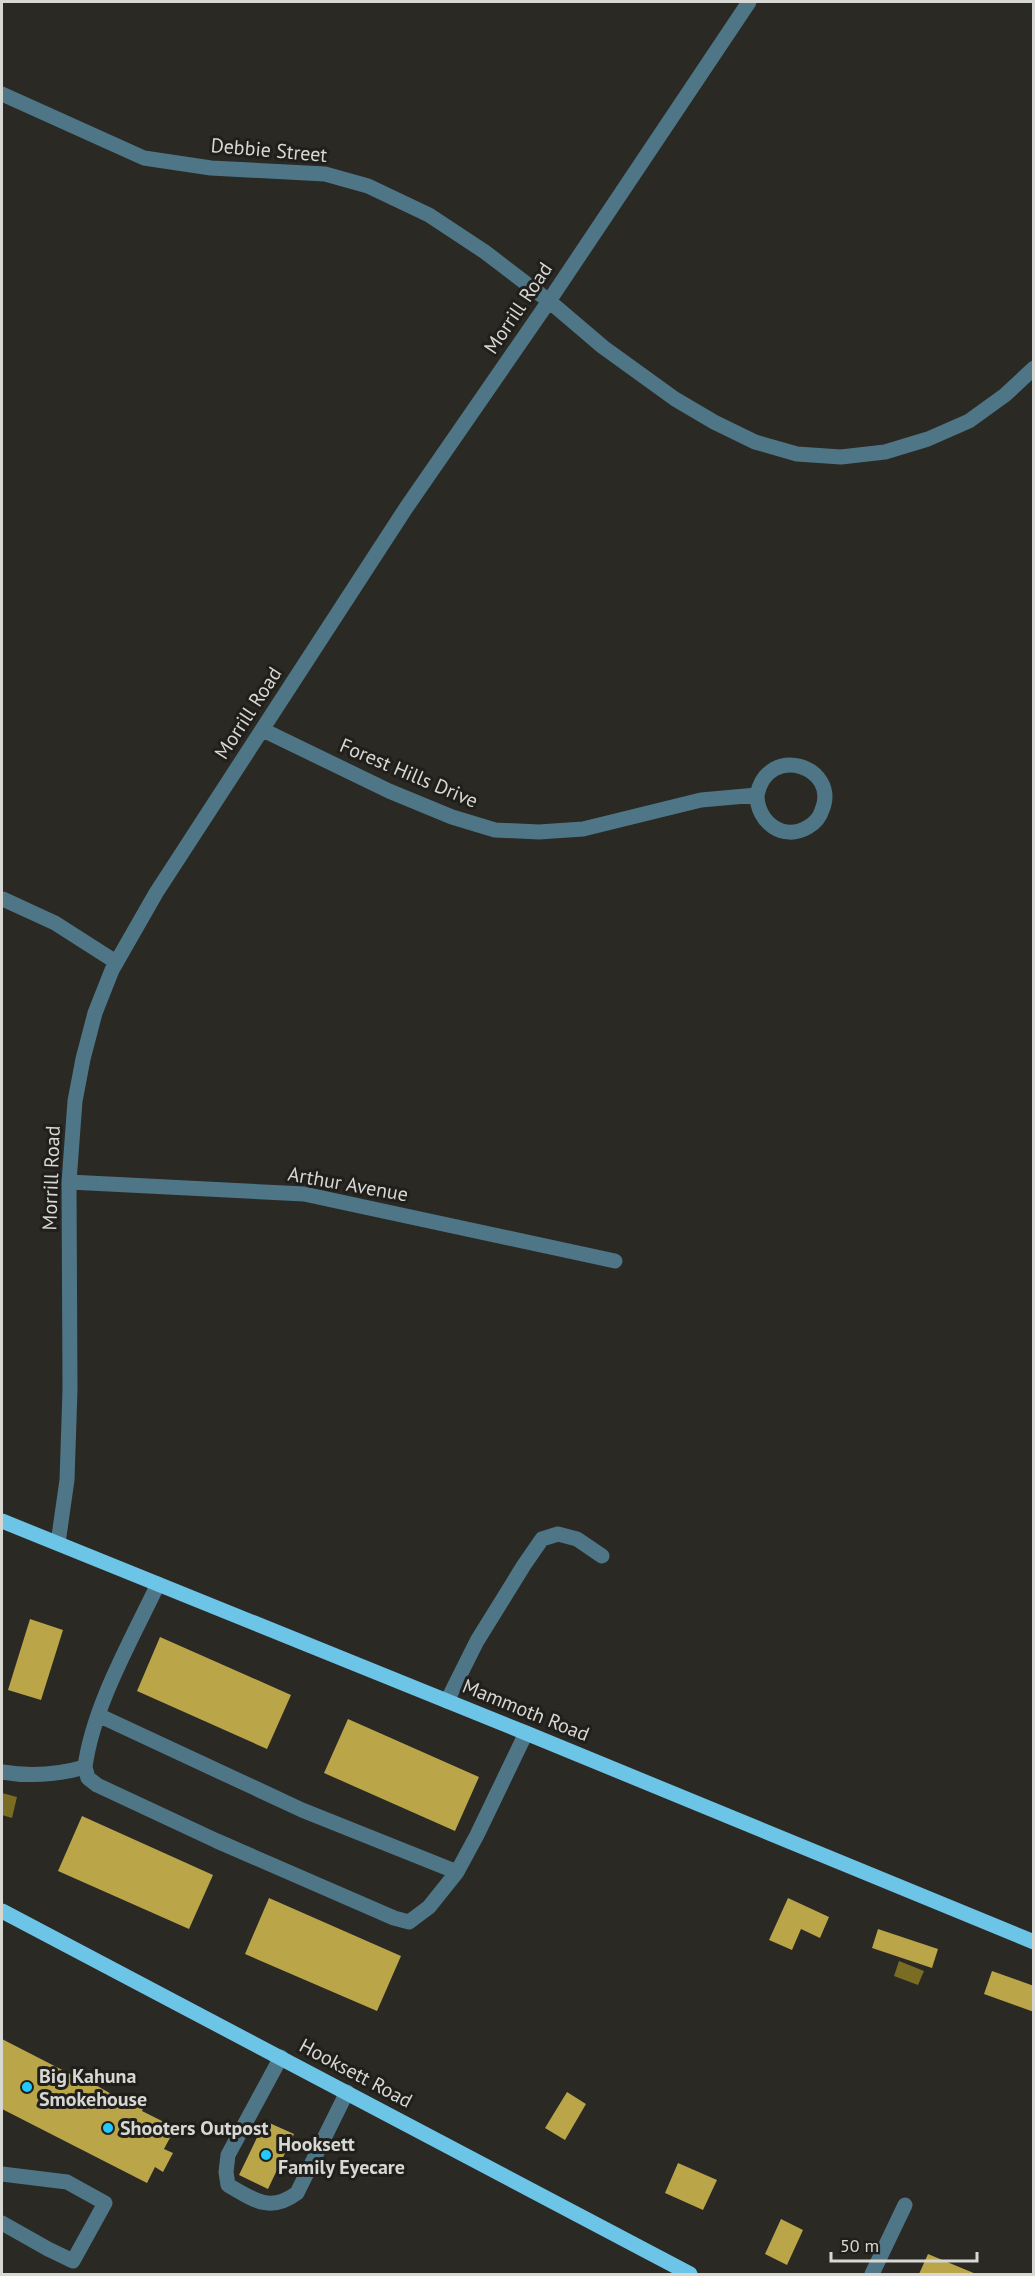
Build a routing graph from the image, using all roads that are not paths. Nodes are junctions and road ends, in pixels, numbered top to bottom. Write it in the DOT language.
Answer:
graph roads {
  1 [pos="749,2"];
  2 [pos="2,94"];
  3 [pos="549,301"];
  4 [pos="1034,368"];
  5 [pos="262,730"];
  6 [pos="757,795"];
  7 [pos="3,898"];
  8 [pos="116,963"];
  9 [pos="69,1182"];
  10 [pos="615,1261"];
  11 [pos="2,1521"];
  12 [pos="58,1543"];
  13 [pos="602,1556"];
  14 [pos="158,1584"];
  15 [pos="447,1701"];
  16 [pos="98,1715"];
  17 [pos="526,1733"];
  18 [pos="86,1767"];
  19 [pos="2,1772"];
  20 [pos="457,1872"];
  21 [pos="2,1911"];
  22 [pos="1034,1942"];
  23 [pos="281,2057"];
  24 [pos="347,2092"];
  25 [pos="2,2174"];
  26 [pos="905,2205"];
  27 [pos="2,2223"];
  28 [pos="690,2274"];
  29 [pos="873,2274"];
  1 -- 3 [label="street, Morrill Road"];
  2 -- 3 [label="street, Debbie Street"];
  3 -- 4 [label="street, Debbie Street"];
  3 -- 5 [label="street, Morrill Road"];
  5 -- 6 [label="street, Forest Hills Drive"];
  5 -- 8 [label="street, Morrill Road"];
  6 -- 6 [label="street"];
  7 -- 8 [label="street"];
  8 -- 9 [label="street, Morrill Road"];
  9 -- 10 [label="street, Arthur Avenue"];
  9 -- 12 [label="street, Morrill Road"];
  11 -- 12 [label="main road, Mammoth Road"];
  12 -- 14 [label="main road, Mammoth Road"];
  13 -- 15 [label="street"];
  14 -- 15 [label="main road, Mammoth Road"];
  14 -- 16 [label="street"];
  15 -- 17 [label="main road, Mammoth Road"];
  16 -- 18 [label="street"];
  16 -- 20 [label="street"];
  17 -- 20 [label="street"];
  17 -- 22 [label="main road, Mammoth Road"];
  18 -- 19 [label="street"];
  18 -- 20 [label="street"];
  21 -- 23 [label="main road, Hooksett Road"];
  23 -- 24 [label="main road, Hooksett Road"];
  23 -- 24 [label="street"];
  24 -- 28 [label="main road, Hooksett Road"];
  25 -- 27 [label="street"];
  26 -- 29 [label="street"];
}
